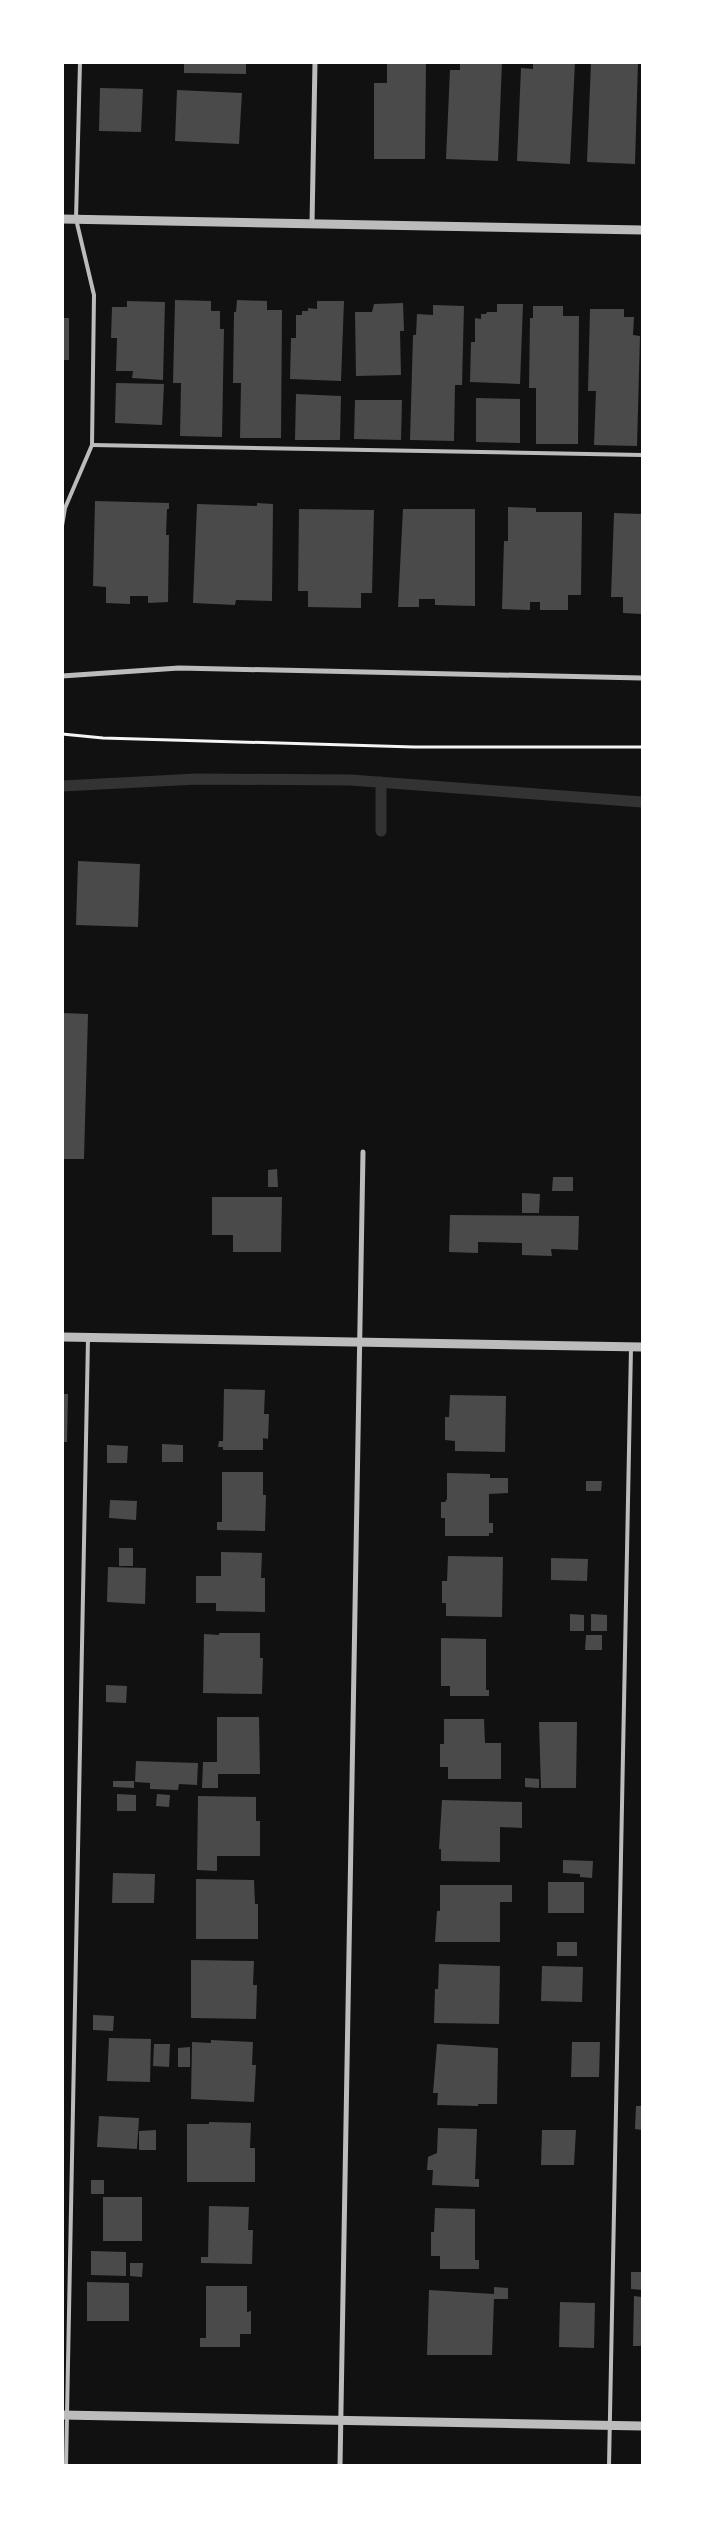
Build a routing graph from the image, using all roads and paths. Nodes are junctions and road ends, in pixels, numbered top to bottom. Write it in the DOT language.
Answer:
graph roads {
  1 [pos="80,62"];
  2 [pos="315,62"];
  3 [pos="62,219"];
  4 [pos="76,219"];
  5 [pos="312,224"];
  6 [pos="642,230"];
  7 [pos="92,445"];
  8 [pos="642,455"];
  9 [pos="62,526"];
  10 [pos="62,676"];
  11 [pos="642,678"];
  12 [pos="62,734"];
  13 [pos="642,747"];
  14 [pos="363,1152"];
  15 [pos="62,1338"];
  16 [pos="88,1338"];
  17 [pos="360,1342"];
  18 [pos="631,1347"];
  19 [pos="642,1347"];
  20 [pos="65,2416"];
  21 [pos="340,2420"];
  22 [pos="609,2425"];
  23 [pos="642,2426"];
  24 [pos="66,2466"];
  25 [pos="340,2466"];
  26 [pos="609,2466"];
  1 -- 4 [label="lane"];
  2 -- 5 [label="street"];
  3 -- 4 [label="street"];
  4 -- 5 [label="street"];
  4 -- 7 [label="lane"];
  5 -- 6 [label="street"];
  7 -- 8 [label="lane"];
  7 -- 9 [label="lane"];
  10 -- 11 [label="street"];
  12 -- 13 [label="path"];
  14 -- 17 [label="street"];
  15 -- 16 [label="street"];
  16 -- 17 [label="street"];
  16 -- 20 [label="lane"];
  17 -- 18 [label="street"];
  17 -- 21 [label="street"];
  18 -- 19 [label="street"];
  18 -- 22 [label="lane"];
  20 -- 21 [label="street"];
  20 -- 24 [label="lane"];
  21 -- 22 [label="street"];
  21 -- 25 [label="street"];
  22 -- 23 [label="street"];
  22 -- 26 [label="lane"];
}
